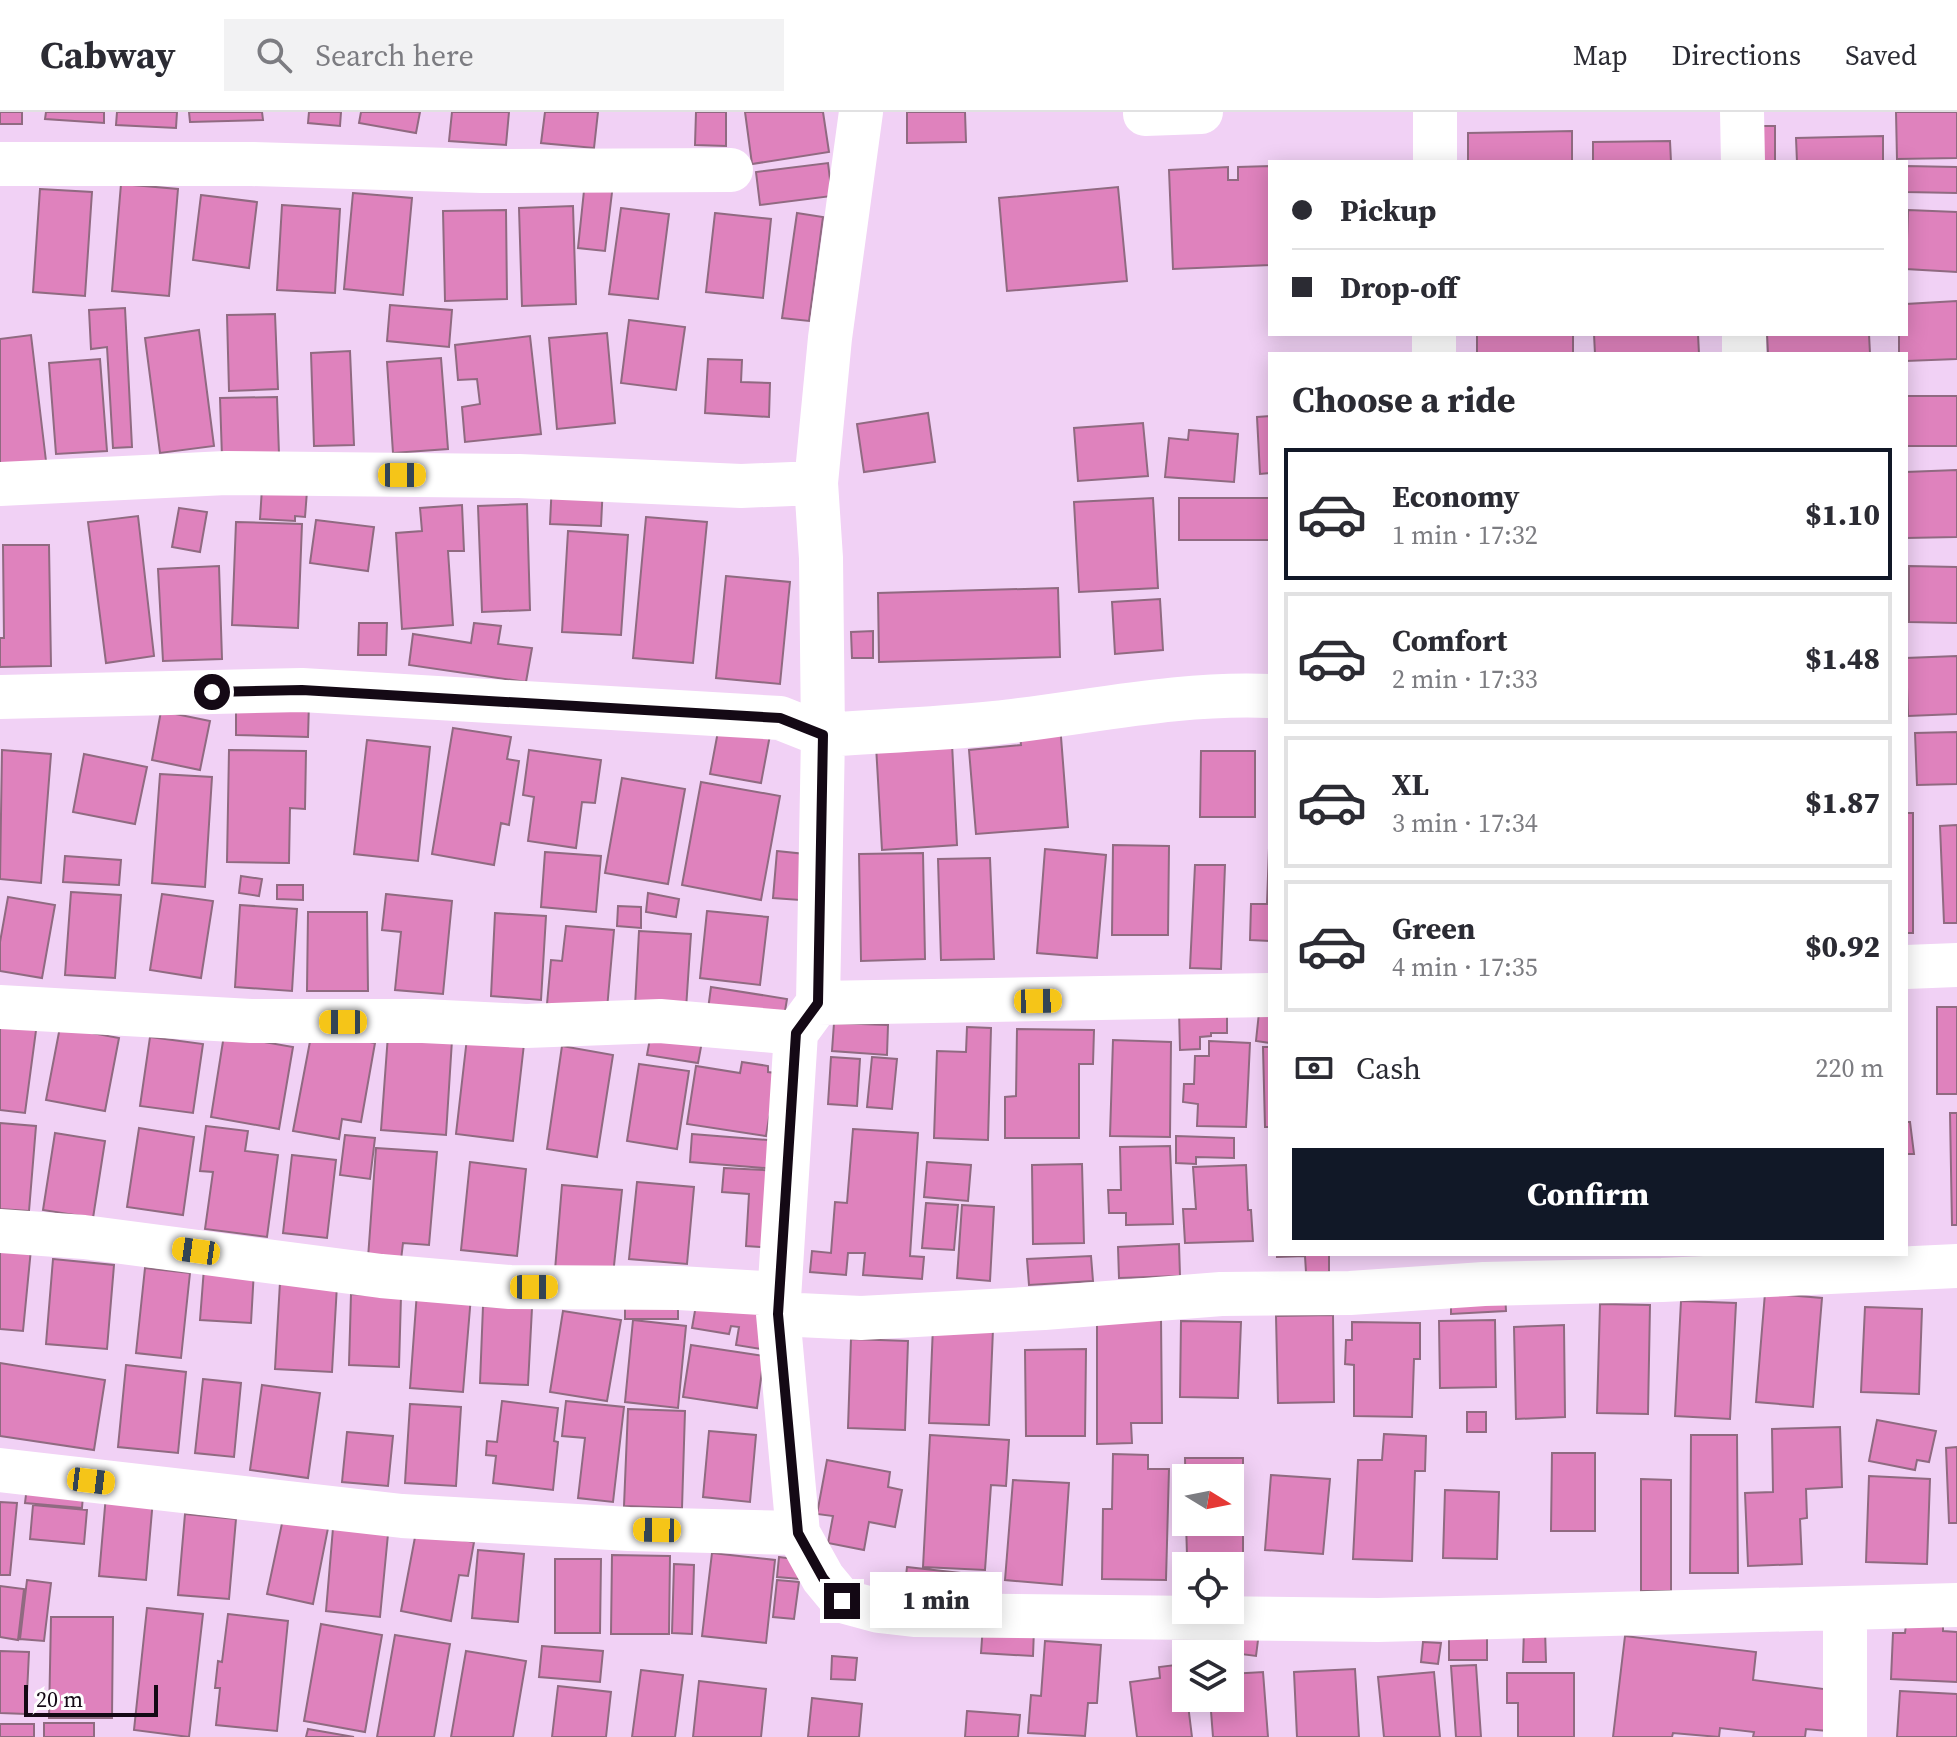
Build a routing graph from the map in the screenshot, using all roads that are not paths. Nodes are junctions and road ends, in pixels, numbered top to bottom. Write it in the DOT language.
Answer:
graph roads {
  1 [pos="861,112"];
  2 [pos="1201,112"];
  3 [pos="1435,112"];
  4 [pos="1742,112"];
  5 [pos="1145,114"];
  6 [pos="1435,160"];
  7 [pos="1743,160"];
  8 [pos="0,164"];
  9 [pos="731,170"];
  10 [pos="816,483"];
  11 [pos="0,484"];
  12 [pos="1268,696"];
  13 [pos="0,697"];
  14 [pos="823,735"];
  15 [pos="1957,965"];
  16 [pos="1908,967"];
  17 [pos="1268,995"];
  18 [pos="0,1007"];
  19 [pos="807,1018"];
  20 [pos="0,1231"];
  21 [pos="1957,1266"];
  22 [pos="778,1304"];
  23 [pos="0,1470"];
  24 [pos="798,1533"];
  25 [pos="1957,1605"];
  26 [pos="1845,1609"];
  27 [pos="1845,1737"];
  1 -- 10 [label="street"];
  2 -- 5 [label="street"];
  3 -- 6 [label="street"];
  4 -- 7 [label="street"];
  8 -- 9 [label="street"];
  10 -- 11 [label="street"];
  10 -- 14 [label="street"];
  12 -- 14 [label="street"];
  13 -- 14 [label="street"];
  14 -- 19 [label="street"];
  15 -- 16 [label="street"];
  17 -- 19 [label="street"];
  18 -- 19 [label="street"];
  19 -- 22 [label="street"];
  20 -- 22 [label="street"];
  21 -- 22 [label="street"];
  22 -- 24 [label="street"];
  23 -- 24 [label="street"];
  24 -- 26 [label="street"];
  25 -- 26 [label="street"];
  26 -- 27 [label="street"];
}
